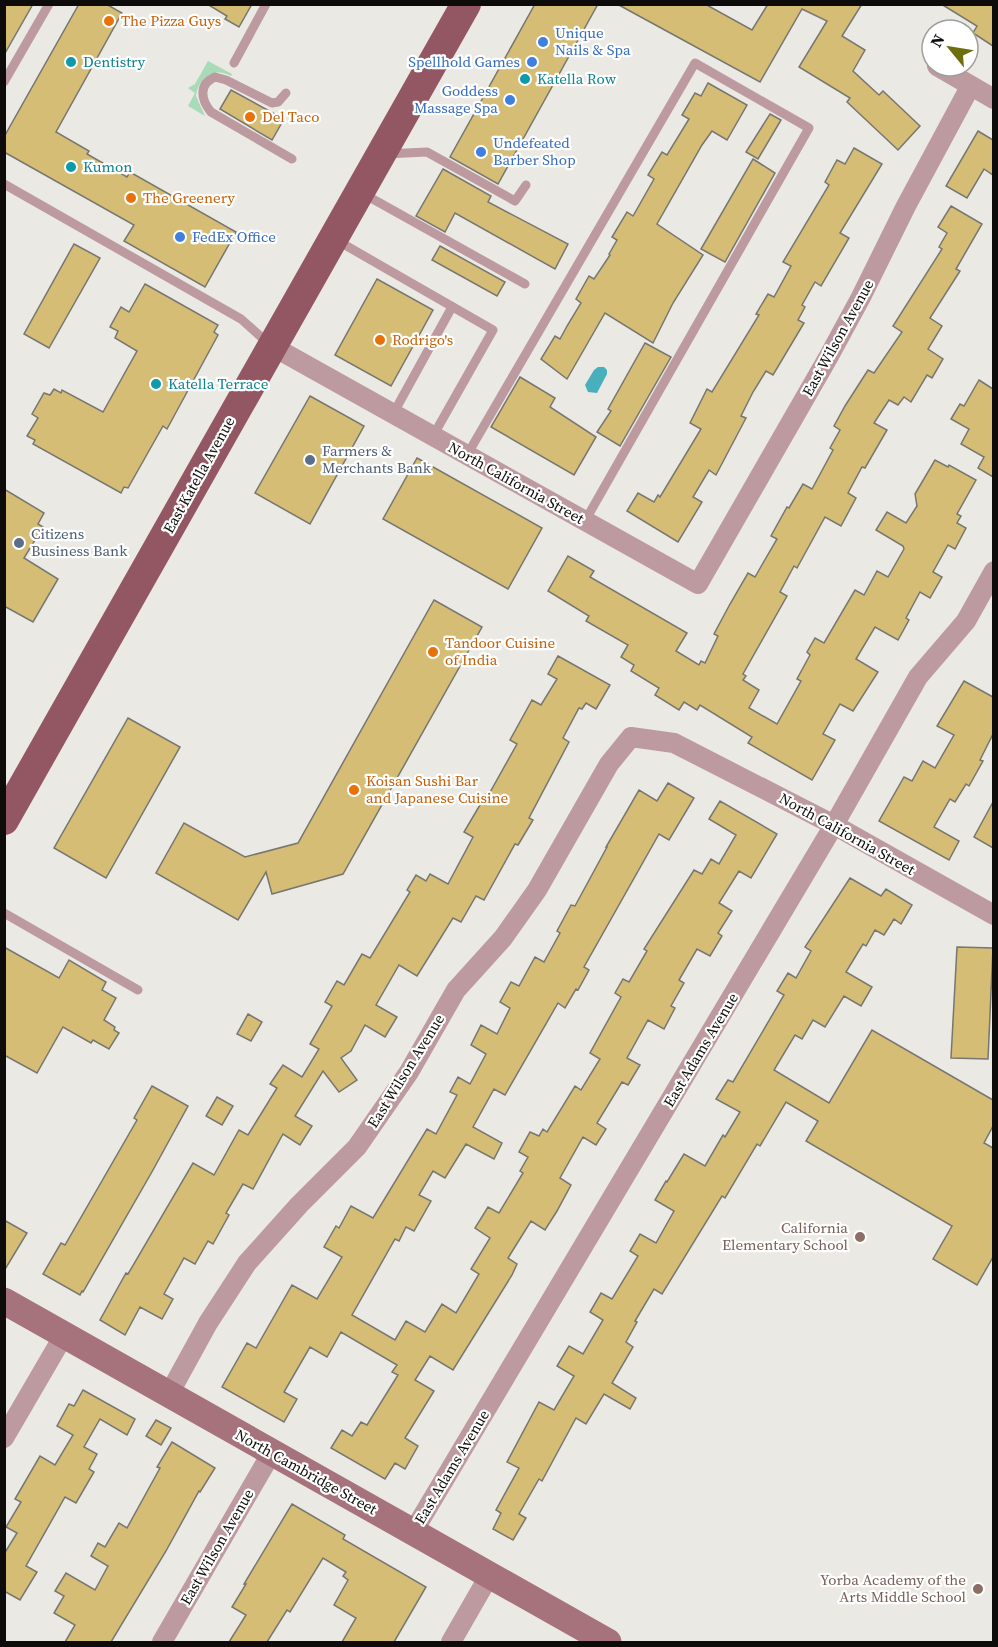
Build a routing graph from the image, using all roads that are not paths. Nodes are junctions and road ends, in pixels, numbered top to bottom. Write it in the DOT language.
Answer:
graph roads {
  1 [pos="49,4"];
  2 [pos="266,4"];
  3 [pos="466,4"];
  4 [pos="234,63"];
  5 [pos="956,78"];
  6 [pos="4,82"];
  7 [pos="970,87"];
  8 [pos="286,93"];
  9 [pos="993,99"];
  10 [pos="381,155"];
  11 [pos="292,159"];
  12 [pos="4,184"];
  13 [pos="526,185"];
  14 [pos="360,192"];
  15 [pos="333,238"];
  16 [pos="525,284"];
  17 [pos="452,307"];
  18 [pos="272,346"];
  19 [pos="393,414"];
  20 [pos="433,436"];
  21 [pos="467,455"];
  22 [pos="585,521"];
  23 [pos="993,571"];
  24 [pos="698,584"];
  25 [pos="631,737"];
  26 [pos="4,820"];
  27 [pos="834,825"];
  28 [pos="4,913"];
  29 [pos="993,915"];
  30 [pos="138,990"];
  31 [pos="4,1301"];
  32 [pos="64,1335"];
  33 [pos="169,1394"];
  34 [pos="4,1438"];
  35 [pos="272,1452"];
  36 [pos="413,1532"];
  37 [pos="489,1576"];
  38 [pos="162,1642"];
  39 [pos="451,1642"];
  40 [pos="608,1642"];
  1 -- 6 [label="lane"];
  2 -- 4 [label="lane"];
  3 -- 10 [label="main road, East Katella Avenue"];
  5 -- 7 [label="street"];
  7 -- 9 [label="street"];
  7 -- 24 [label="street, East Wilson Avenue"];
  8 -- 11 [label="lane"];
  10 -- 13 [label="lane"];
  10 -- 14 [label="main road, East Katella Avenue"];
  12 -- 18 [label="lane"];
  14 -- 15 [label="main road, East Katella Avenue"];
  14 -- 16 [label="lane"];
  15 -- 17 [label="lane"];
  15 -- 18 [label="main road, East Katella Avenue"];
  17 -- 19 [label="lane"];
  17 -- 20 [label="lane"];
  18 -- 19 [label="street, North California Street"];
  18 -- 26 [label="main road, East Katella Avenue"];
  19 -- 20 [label="street, North California Street"];
  20 -- 21 [label="street, North California Street"];
  21 -- 22 [label="street, North California Street"];
  21 -- 22 [label="lane"];
  22 -- 24 [label="street, North California Street"];
  23 -- 27 [label="street, East Adams Avenue"];
  25 -- 27 [label="street, North California Street"];
  25 -- 33 [label="street, East Wilson Avenue"];
  27 -- 29 [label="street, North California Street"];
  27 -- 36 [label="street, East Adams Avenue"];
  28 -- 30 [label="lane"];
  31 -- 32 [label="street, North Cambridge Street"];
  32 -- 33 [label="street, North Cambridge Street"];
  32 -- 34 [label="street"];
  33 -- 35 [label="street, North Cambridge Street"];
  35 -- 36 [label="street, North Cambridge Street"];
  35 -- 38 [label="street, East Wilson Avenue"];
  36 -- 37 [label="street, North Cambridge Street"];
  37 -- 39 [label="street"];
  37 -- 40 [label="street, North Cambridge Street"];
}
